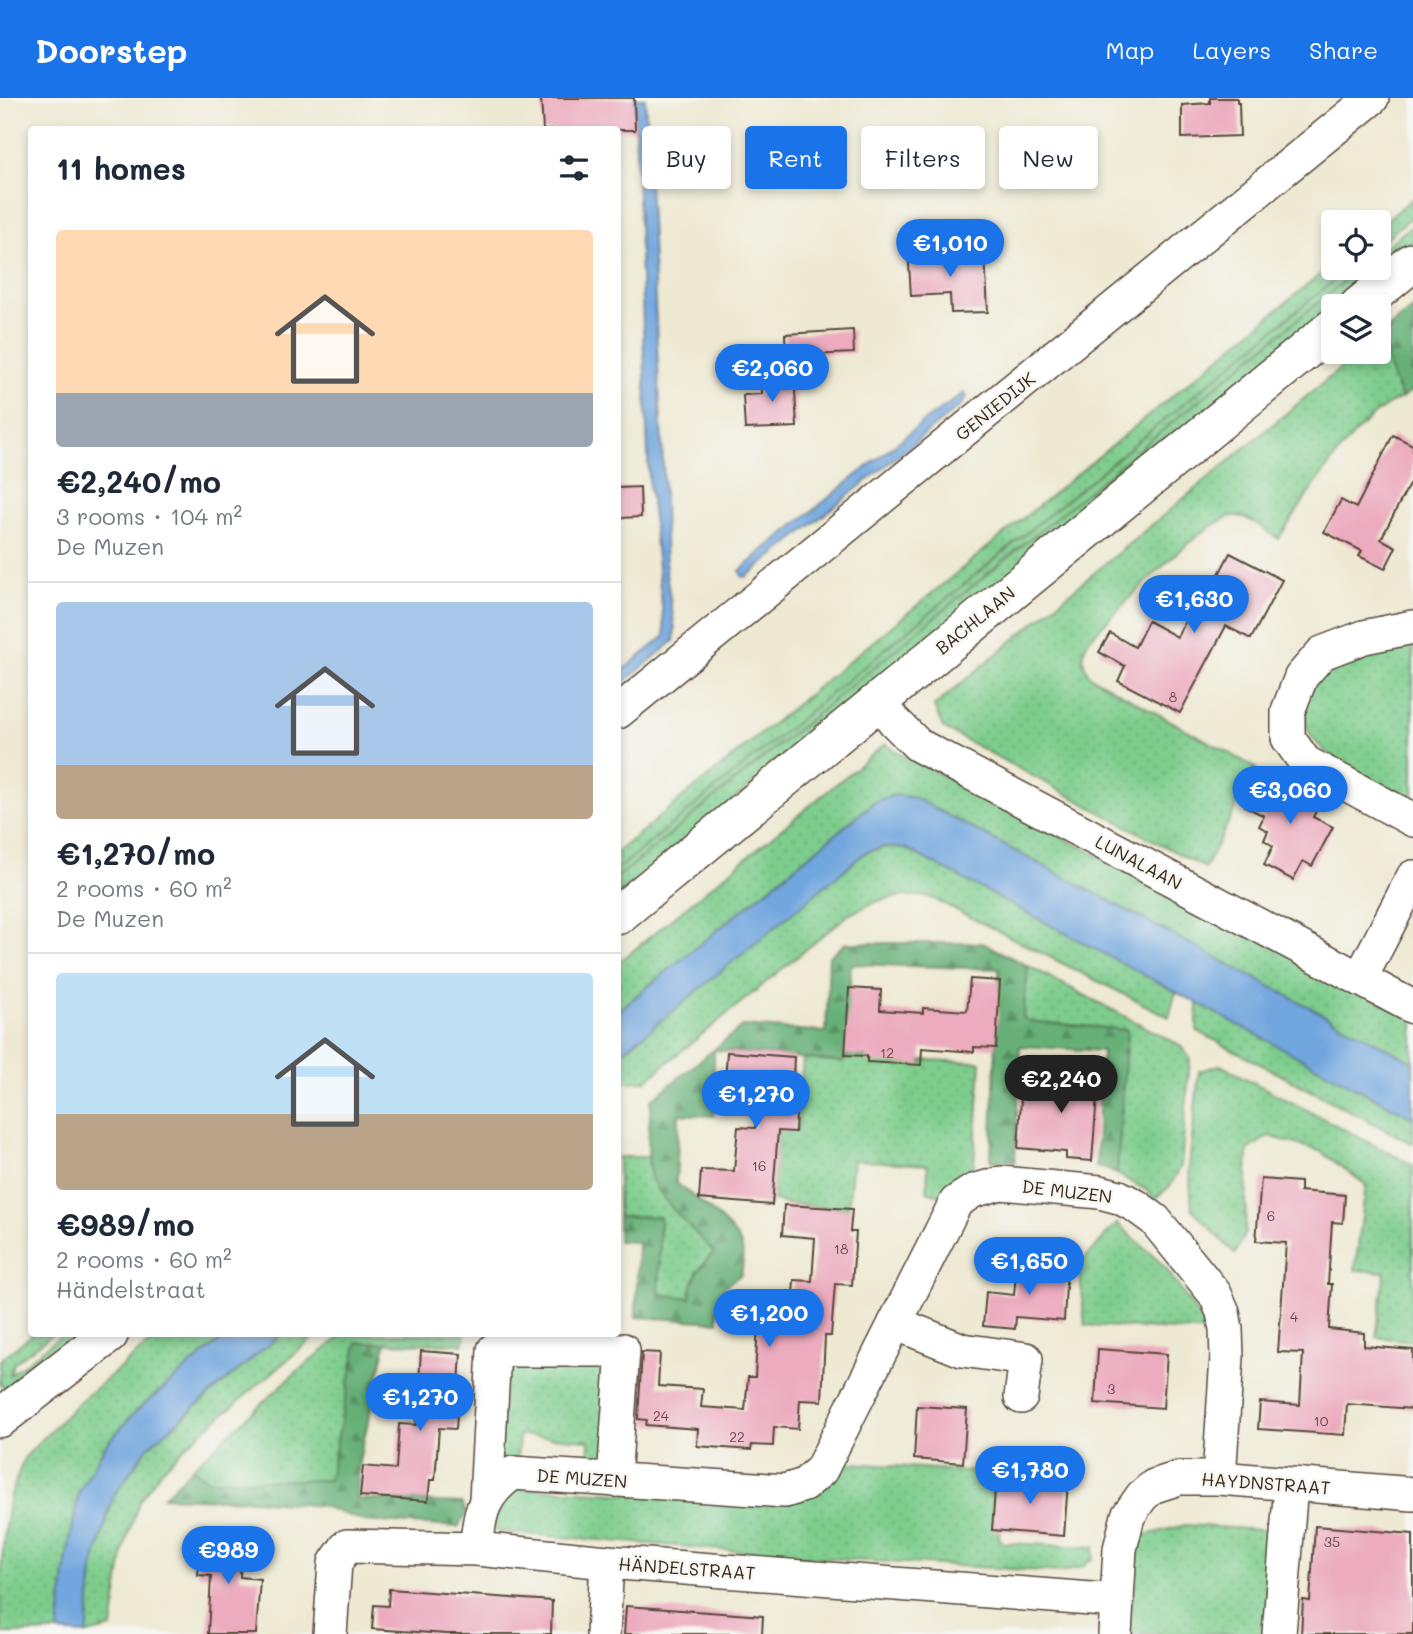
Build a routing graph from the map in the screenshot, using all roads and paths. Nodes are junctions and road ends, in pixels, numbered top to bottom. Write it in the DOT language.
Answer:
graph roads {
  1 [pos="1372,98"];
  2 [pos="1413,262"];
  3 [pos="1374,294"];
  4 [pos="1321,338"];
  5 [pos="1413,627"];
  6 [pos="879,700"];
  7 [pos="621,710"];
  8 [pos="1413,820"];
  9 [pos="1413,877"];
  10 [pos="621,913"];
  11 [pos="1360,979"];
  12 [pos="1413,1007"];
  13 [pos="895,1323"];
  14 [pos="104,1337"];
  15 [pos="1021,1397"];
  16 [pos="0,1418"];
  17 [pos="1219,1478"];
  18 [pos="614,1480"];
  19 [pos="1292,1485"];
  20 [pos="1413,1494"];
  21 [pos="486,1500"];
  22 [pos="477,1549"];
  23 [pos="607,1562"];
  24 [pos="1117,1601"];
  25 [pos="330,1634"];
  26 [pos="603,1634"];
  27 [pos="1115,1634"];
  28 [pos="1279,1634"];
  1 -- 7 [label="street, GENIEDIJK"];
  2 -- 3 [label="main road"];
  4 -- 6 [label="main road, BACHLAAN"];
  5 -- 8 [label="street"];
  6 -- 10 [label="main road, BACHLAAN"];
  6 -- 11 [label="street, LUNALAAN"];
  9 -- 11 [label="street"];
  11 -- 12 [label="street, LUNALAAN"];
  13 -- 15 [label="street"];
  13 -- 17 [label="street, DE MUZEN"];
  13 -- 18 [label="street, DE MUZEN"];
  14 -- 16 [label="main road"];
  17 -- 19 [label="street, HAYDNSTRAAT"];
  17 -- 24 [label="street, HAYDNSTRAAT"];
  18 -- 21 [label="street, DE MUZEN"];
  18 -- 21 [label="street"];
  19 -- 20 [label="street, HAYDNSTRAAT"];
  19 -- 28 [label="street"];
  21 -- 22 [label="street, DE MUZEN"];
  22 -- 23 [label="street, HÄNDELSTRAAT"];
  22 -- 25 [label="street, HÄNDELSTRAAT"];
  23 -- 24 [label="street, HÄNDELSTRAAT"];
  23 -- 26 [label="street"];
  24 -- 27 [label="street, HAYDNSTRAAT"];
}
